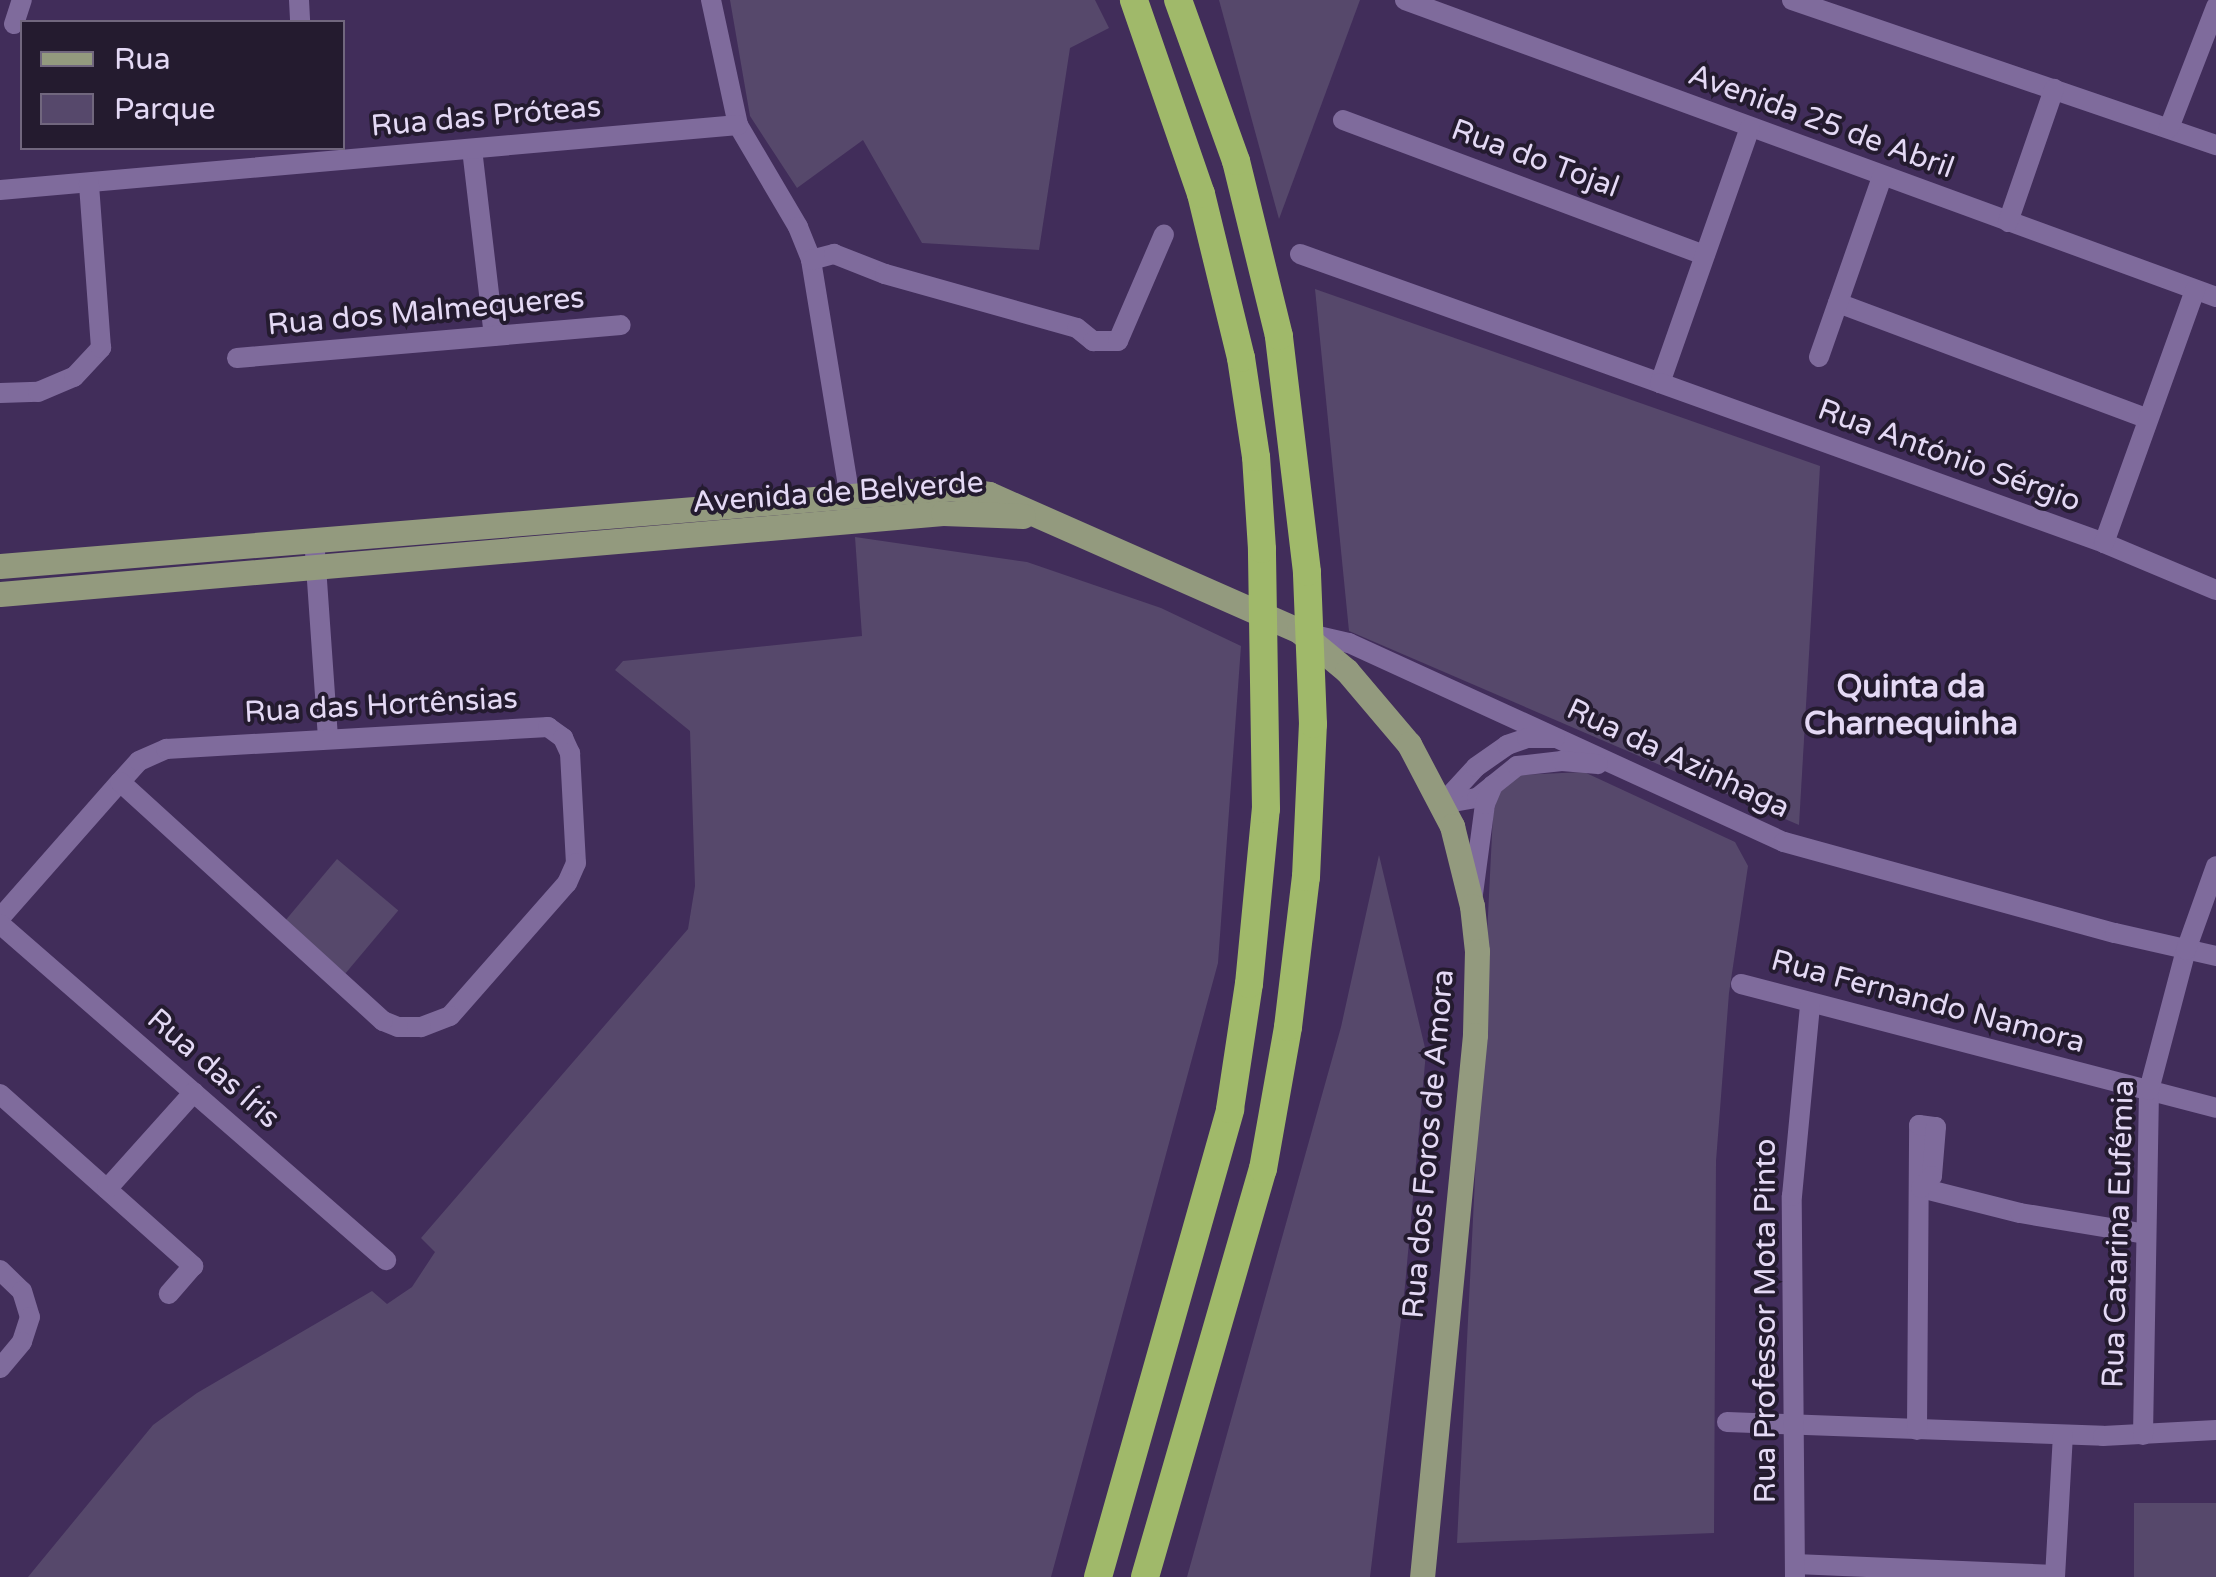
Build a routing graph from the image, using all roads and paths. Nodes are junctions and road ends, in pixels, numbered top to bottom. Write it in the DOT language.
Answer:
graph roads {
  1 [pos="22,0"];
  2 [pos="711,0"];
  3 [pos="1134,0"];
  4 [pos="1178,0"];
  5 [pos="1406,0"];
  6 [pos="1797,1"];
  7 [pos="2216,7"];
  8 [pos="12,24"];
  9 [pos="2054,89"];
  10 [pos="1344,120"];
  11 [pos="738,125"];
  12 [pos="1750,128"];
  13 [pos="2170,128"];
  14 [pos="2216,145"];
  15 [pos="472,149"];
  16 [pos="305,156"];
  17 [pos="1882,176"];
  18 [pos="90,183"];
  19 [pos="0,190"];
  20 [pos="2008,222"];
  21 [pos="1164,234"];
  22 [pos="1300,254"];
  23 [pos="1705,255"];
  24 [pos="811,260"];
  25 [pos="2195,290"];
  26 [pos="2216,298"];
  27 [pos="1838,303"];
  28 [pos="621,325"];
  29 [pos="494,336"];
  30 [pos="1819,357"];
  31 [pos="237,358"];
  32 [pos="1660,384"];
  33 [pos="0,393"];
  34 [pos="2148,419"];
  35 [pos="849,494"];
  36 [pos="1048,518"];
  37 [pos="854,523"];
  38 [pos="2104,543"];
  39 [pos="315,552"];
  40 [pos="0,566"];
  41 [pos="2216,590"];
  42 [pos="0,594"];
  43 [pos="1299,631"];
  44 [pos="328,738"];
  45 [pos="1563,739"];
  46 [pos="1608,765"];
  47 [pos="120,782"];
  48 [pos="1494,782"];
  49 [pos="1442,804"];
  50 [pos="2216,866"];
  51 [pos="1472,906"];
  52 [pos="0,921"];
  53 [pos="2186,950"];
  54 [pos="2216,956"];
  55 [pos="1741,984"];
  56 [pos="1810,1006"];
  57 [pos="2149,1090"];
  58 [pos="194,1092"];
  59 [pos="0,1094"];
  60 [pos="2216,1108"];
  61 [pos="107,1189"];
  62 [pos="2145,1234"];
  63 [pos="386,1260"];
  64 [pos="0,1270"];
  65 [pos="170,1294"];
  66 [pos="0,1368"];
  67 [pos="1727,1422"];
  68 [pos="1796,1425"];
  69 [pos="1917,1430"];
  70 [pos="2216,1430"];
  71 [pos="2062,1435"];
  72 [pos="2142,1435"];
  73 [pos="1795,1570"];
  74 [pos="2055,1576"];
  75 [pos="1098,1577"];
  76 [pos="1146,1577"];
  77 [pos="1422,1577"];
  1 -- 8 [label="street"];
  2 -- 11 [label="street"];
  3 -- 75 [label="highway"];
  4 -- 76 [label="highway"];
  5 -- 12 [label="street, Avenida 25 de Abril"];
  6 -- 9 [label="street"];
  7 -- 13 [label="street"];
  9 -- 13 [label="street"];
  9 -- 20 [label="street"];
  10 -- 23 [label="street, Rua do Tojal"];
  11 -- 15 [label="street, Rua das Próteas"];
  11 -- 24 [label="street"];
  12 -- 17 [label="street, Avenida 25 de Abril"];
  12 -- 23 [label="street"];
  13 -- 14 [label="street"];
  15 -- 16 [label="street, Rua das Próteas"];
  15 -- 29 [label="street"];
  16 -- 18 [label="street, Rua das Próteas"];
  17 -- 20 [label="street, Avenida 25 de Abril"];
  17 -- 27 [label="street"];
  18 -- 19 [label="street, Rua das Próteas"];
  18 -- 33 [label="street"];
  20 -- 25 [label="street, Avenida 25 de Abril"];
  21 -- 24 [label="street"];
  22 -- 32 [label="street, Rua António Sérgio"];
  23 -- 32 [label="street"];
  24 -- 35 [label="street"];
  25 -- 26 [label="street, Avenida 25 de Abril"];
  25 -- 34 [label="street"];
  27 -- 30 [label="street"];
  27 -- 34 [label="street"];
  28 -- 29 [label="street, Rua dos Malmequeres"];
  29 -- 31 [label="street, Rua dos Malmequeres"];
  32 -- 38 [label="street, Rua António Sérgio"];
  34 -- 38 [label="street"];
  35 -- 36 [label="main road, Avenida de Belverde"];
  35 -- 37 [label="street"];
  35 -- 39 [label="main road, Avenida de Belverde"];
  36 -- 37 [label="main road, Avenida de Belverde"];
  36 -- 43 [label="main road, Rua dos Foros de Amora"];
  37 -- 39 [label="main road, Avenida de Belverde"];
  38 -- 41 [label="street, Rua António Sérgio"];
  39 -- 40 [label="main road, Avenida de Belverde"];
  39 -- 42 [label="main road, Avenida de Belverde"];
  39 -- 44 [label="street"];
  43 -- 45 [label="street, Rua da Azinhaga"];
  43 -- 49 [label="main road, Rua dos Foros de Amora"];
  44 -- 47 [label="street, Rua das Hortênsias"];
  44 -- 47 [label="street, Rua das Hortênsias"];
  45 -- 46 [label="street, Rua da Azinhaga"];
  45 -- 49 [label="street"];
  46 -- 48 [label="street"];
  46 -- 53 [label="street, Rua da Azinhaga"];
  47 -- 52 [label="street"];
  48 -- 49 [label="street"];
  48 -- 51 [label="street"];
  49 -- 51 [label="main road, Rua dos Foros de Amora"];
  50 -- 53 [label="street, Rua Catarina Eufémia"];
  51 -- 77 [label="main road, Rua dos Foros de Amora"];
  52 -- 58 [label="street, Rua das Íris"];
  53 -- 54 [label="street, Rua da Azinhaga"];
  53 -- 57 [label="street, Rua Catarina Eufémia"];
  55 -- 56 [label="street, Rua Fernando Namora"];
  56 -- 57 [label="street, Rua Fernando Namora"];
  56 -- 68 [label="street, Rua Professor Mota Pinto"];
  57 -- 60 [label="street, Rua Fernando Namora"];
  57 -- 62 [label="street, Rua Catarina Eufémia"];
  58 -- 61 [label="street"];
  58 -- 63 [label="street, Rua das Íris"];
  59 -- 61 [label="street"];
  61 -- 65 [label="street"];
  62 -- 69 [label="street"];
  62 -- 72 [label="street, Rua Catarina Eufémia"];
  64 -- 66 [label="street"];
  67 -- 68 [label="street"];
  68 -- 69 [label="street"];
  68 -- 73 [label="street, Rua Professor Mota Pinto"];
  69 -- 71 [label="street"];
  70 -- 72 [label="street"];
  71 -- 72 [label="street"];
  71 -- 74 [label="street"];
  73 -- 74 [label="street"];
}
